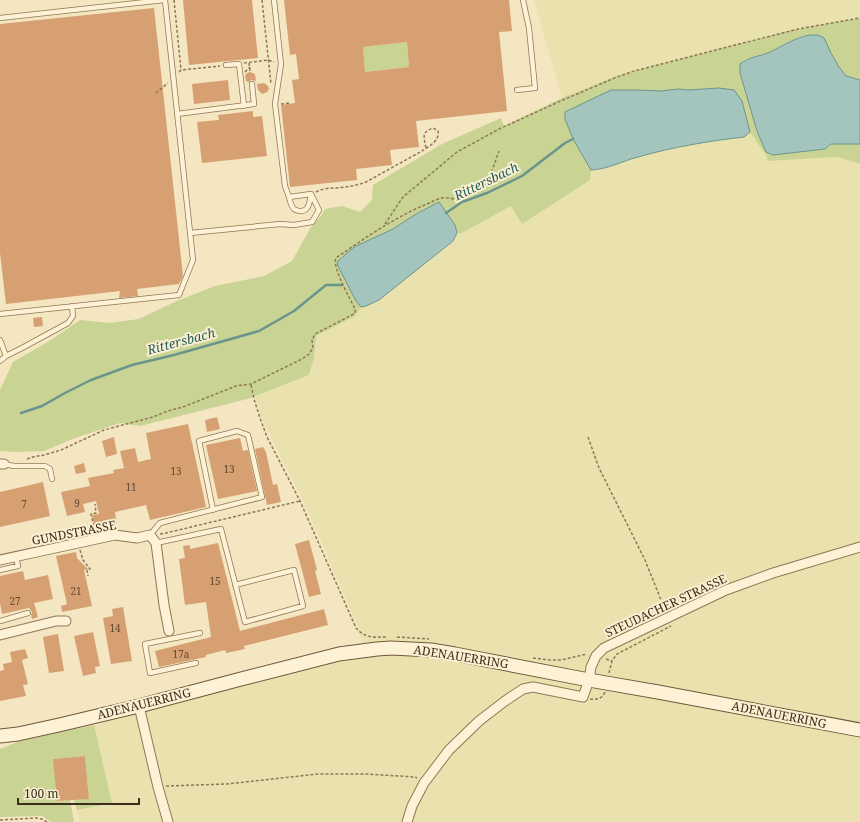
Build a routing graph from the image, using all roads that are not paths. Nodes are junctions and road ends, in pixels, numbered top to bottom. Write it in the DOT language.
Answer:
graph roads {
  1 [pos="164,0"];
  2 [pos="274,0"];
  3 [pos="523,0"];
  4 [pos="0,18"];
  5 [pos="226,65"];
  6 [pos="252,84"];
  7 [pos="517,90"];
  8 [pos="244,106"];
  9 [pos="177,114"];
  10 [pos="311,194"];
  11 [pos="289,197"];
  12 [pos="190,233"];
  13 [pos="72,306"];
  14 [pos="0,314"];
  15 [pos="0,340"];
  16 [pos="6,356"];
  17 [pos="0,360"];
  18 [pos="2,464"];
  19 [pos="52,479"];
  20 [pos="213,510"];
  21 [pos="150,535"];
  22 [pos="156,543"];
  23 [pos="860,547"];
  24 [pos="16,556"];
  25 [pos="0,560"];
  26 [pos="0,570"];
  27 [pos="235,585"];
  28 [pos="28,613"];
  29 [pos="0,619"];
  30 [pos="66,621"];
  31 [pos="200,633"];
  32 [pos="0,635"];
  33 [pos="170,635"];
  34 [pos="196,663"];
  35 [pos="589,680"];
  36 [pos="140,706"];
  37 [pos="860,730"];
  38 [pos="0,738"];
  39 [pos="168,822"];
  40 [pos="407,822"];
  1 -- 4 [label="lane"];
  1 -- 9 [label="lane"];
  2 -- 11 [label="lane"];
  3 -- 7 [label="lane"];
  5 -- 8 [label="lane"];
  6 -- 8 [label="lane"];
  8 -- 9 [label="lane"];
  9 -- 12 [label="lane"];
  10 -- 11 [label="lane"];
  10 -- 11 [label="lane"];
  10 -- 12 [label="lane"];
  12 -- 13 [label="lane"];
  13 -- 14 [label="lane"];
  13 -- 16 [label="lane"];
  15 -- 16 [label="lane"];
  16 -- 17 [label="lane"];
  18 -- 19 [label="lane"];
  20 -- 20 [label="lane"];
  20 -- 21 [label="lane"];
  21 -- 22 [label="street"];
  21 -- 24 [label="street, GUNDSTRASSE"];
  22 -- 27 [label="lane"];
  22 -- 33 [label="street"];
  23 -- 35 [label="street, STEUDACHER STRASSE"];
  24 -- 25 [label="street, GUNDSTRASSE"];
  24 -- 26 [label="lane"];
  27 -- 27 [label="lane"];
  28 -- 29 [label="lane"];
  30 -- 32 [label="street"];
  31 -- 33 [label="lane"];
  33 -- 34 [label="lane"];
  35 -- 36 [label="main road, ADENAUERRING"];
  35 -- 37 [label="main road, ADENAUERRING"];
  35 -- 40 [label="street, STEUDACHER STRASSE"];
  36 -- 38 [label="main road, ADENAUERRING"];
  36 -- 39 [label="street"];
}
